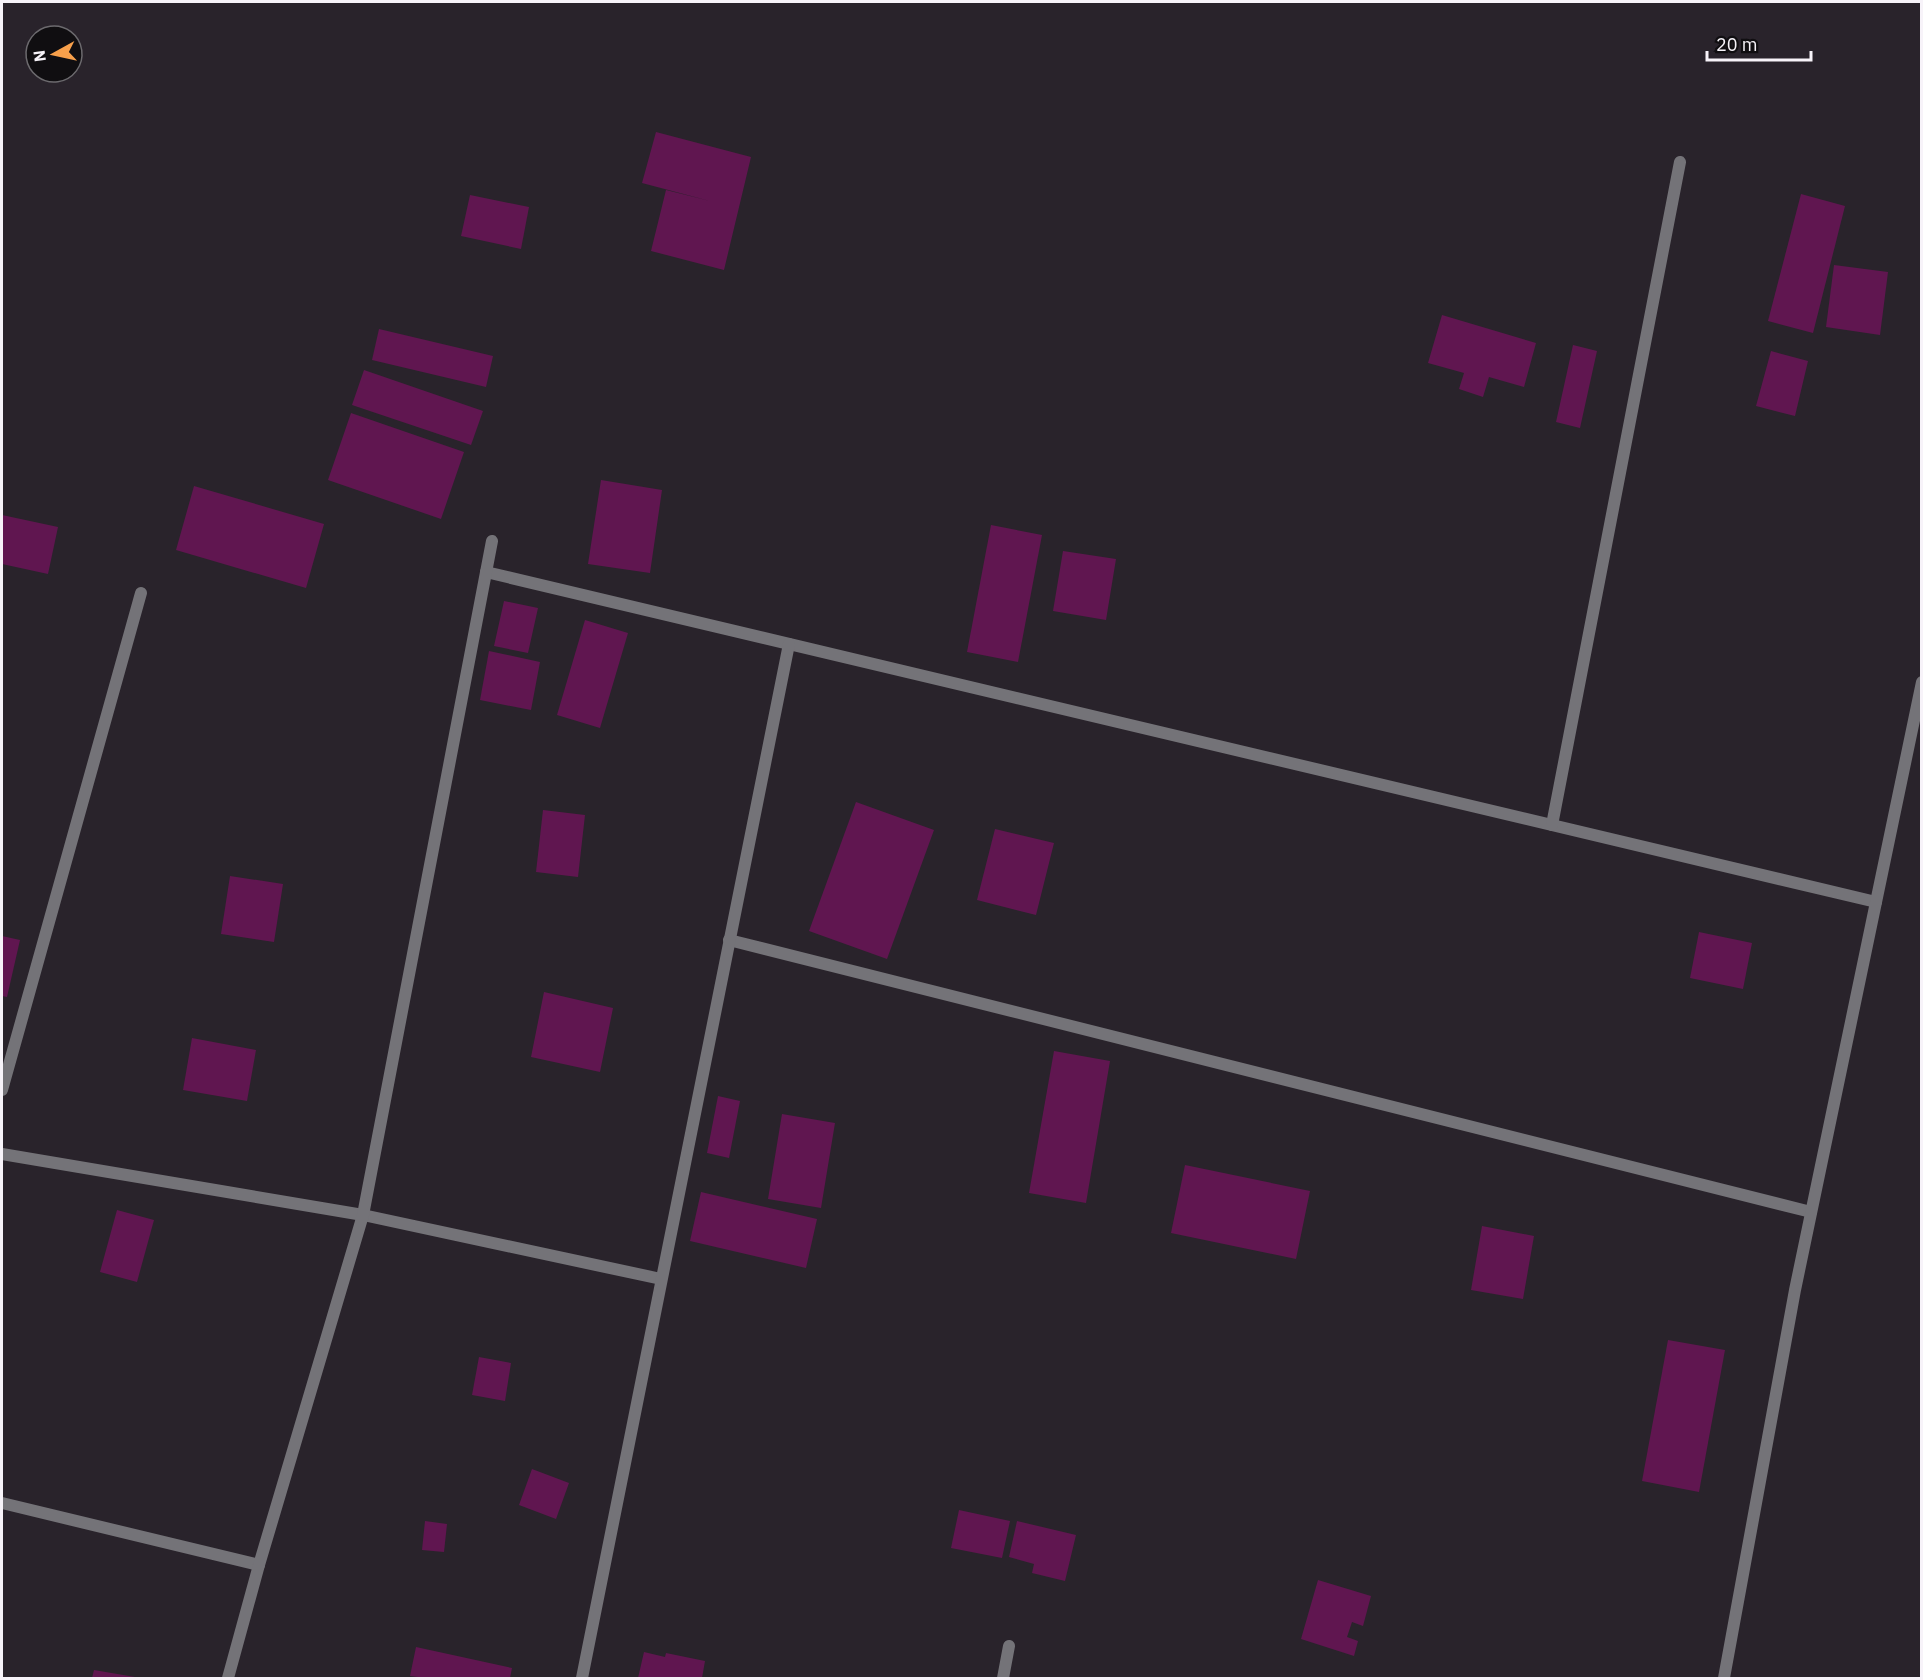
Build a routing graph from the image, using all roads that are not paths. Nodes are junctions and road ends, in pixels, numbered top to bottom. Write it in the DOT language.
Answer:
graph roads {
  1 [pos="1680,162"];
  2 [pos="492,541"];
  3 [pos="486,572"];
  4 [pos="141,593"];
  5 [pos="789,644"];
  6 [pos="1922,682"];
  7 [pos="1552,825"];
  8 [pos="1876,902"];
  9 [pos="729,940"];
  10 [pos="2,1090"];
  11 [pos="2,1154"];
  12 [pos="1811,1212"];
  13 [pos="363,1215"];
  14 [pos="662,1279"];
  15 [pos="2,1503"];
  16 [pos="259,1565"];
  17 [pos="1009,1646"];
  18 [pos="228,1678"];
  19 [pos="582,1678"];
  20 [pos="1002,1678"];
  21 [pos="1724,1678"];
  1 -- 7 [label="street"];
  2 -- 3 [label="street"];
  3 -- 5 [label="street"];
  3 -- 13 [label="street"];
  4 -- 10 [label="street"];
  5 -- 7 [label="street"];
  5 -- 9 [label="street"];
  6 -- 8 [label="street"];
  7 -- 8 [label="street"];
  8 -- 12 [label="street"];
  9 -- 12 [label="street"];
  9 -- 14 [label="street"];
  11 -- 13 [label="street"];
  12 -- 21 [label="street"];
  13 -- 14 [label="street"];
  13 -- 16 [label="street"];
  14 -- 19 [label="street"];
  15 -- 16 [label="street"];
  16 -- 18 [label="street"];
  17 -- 20 [label="street"];
}
